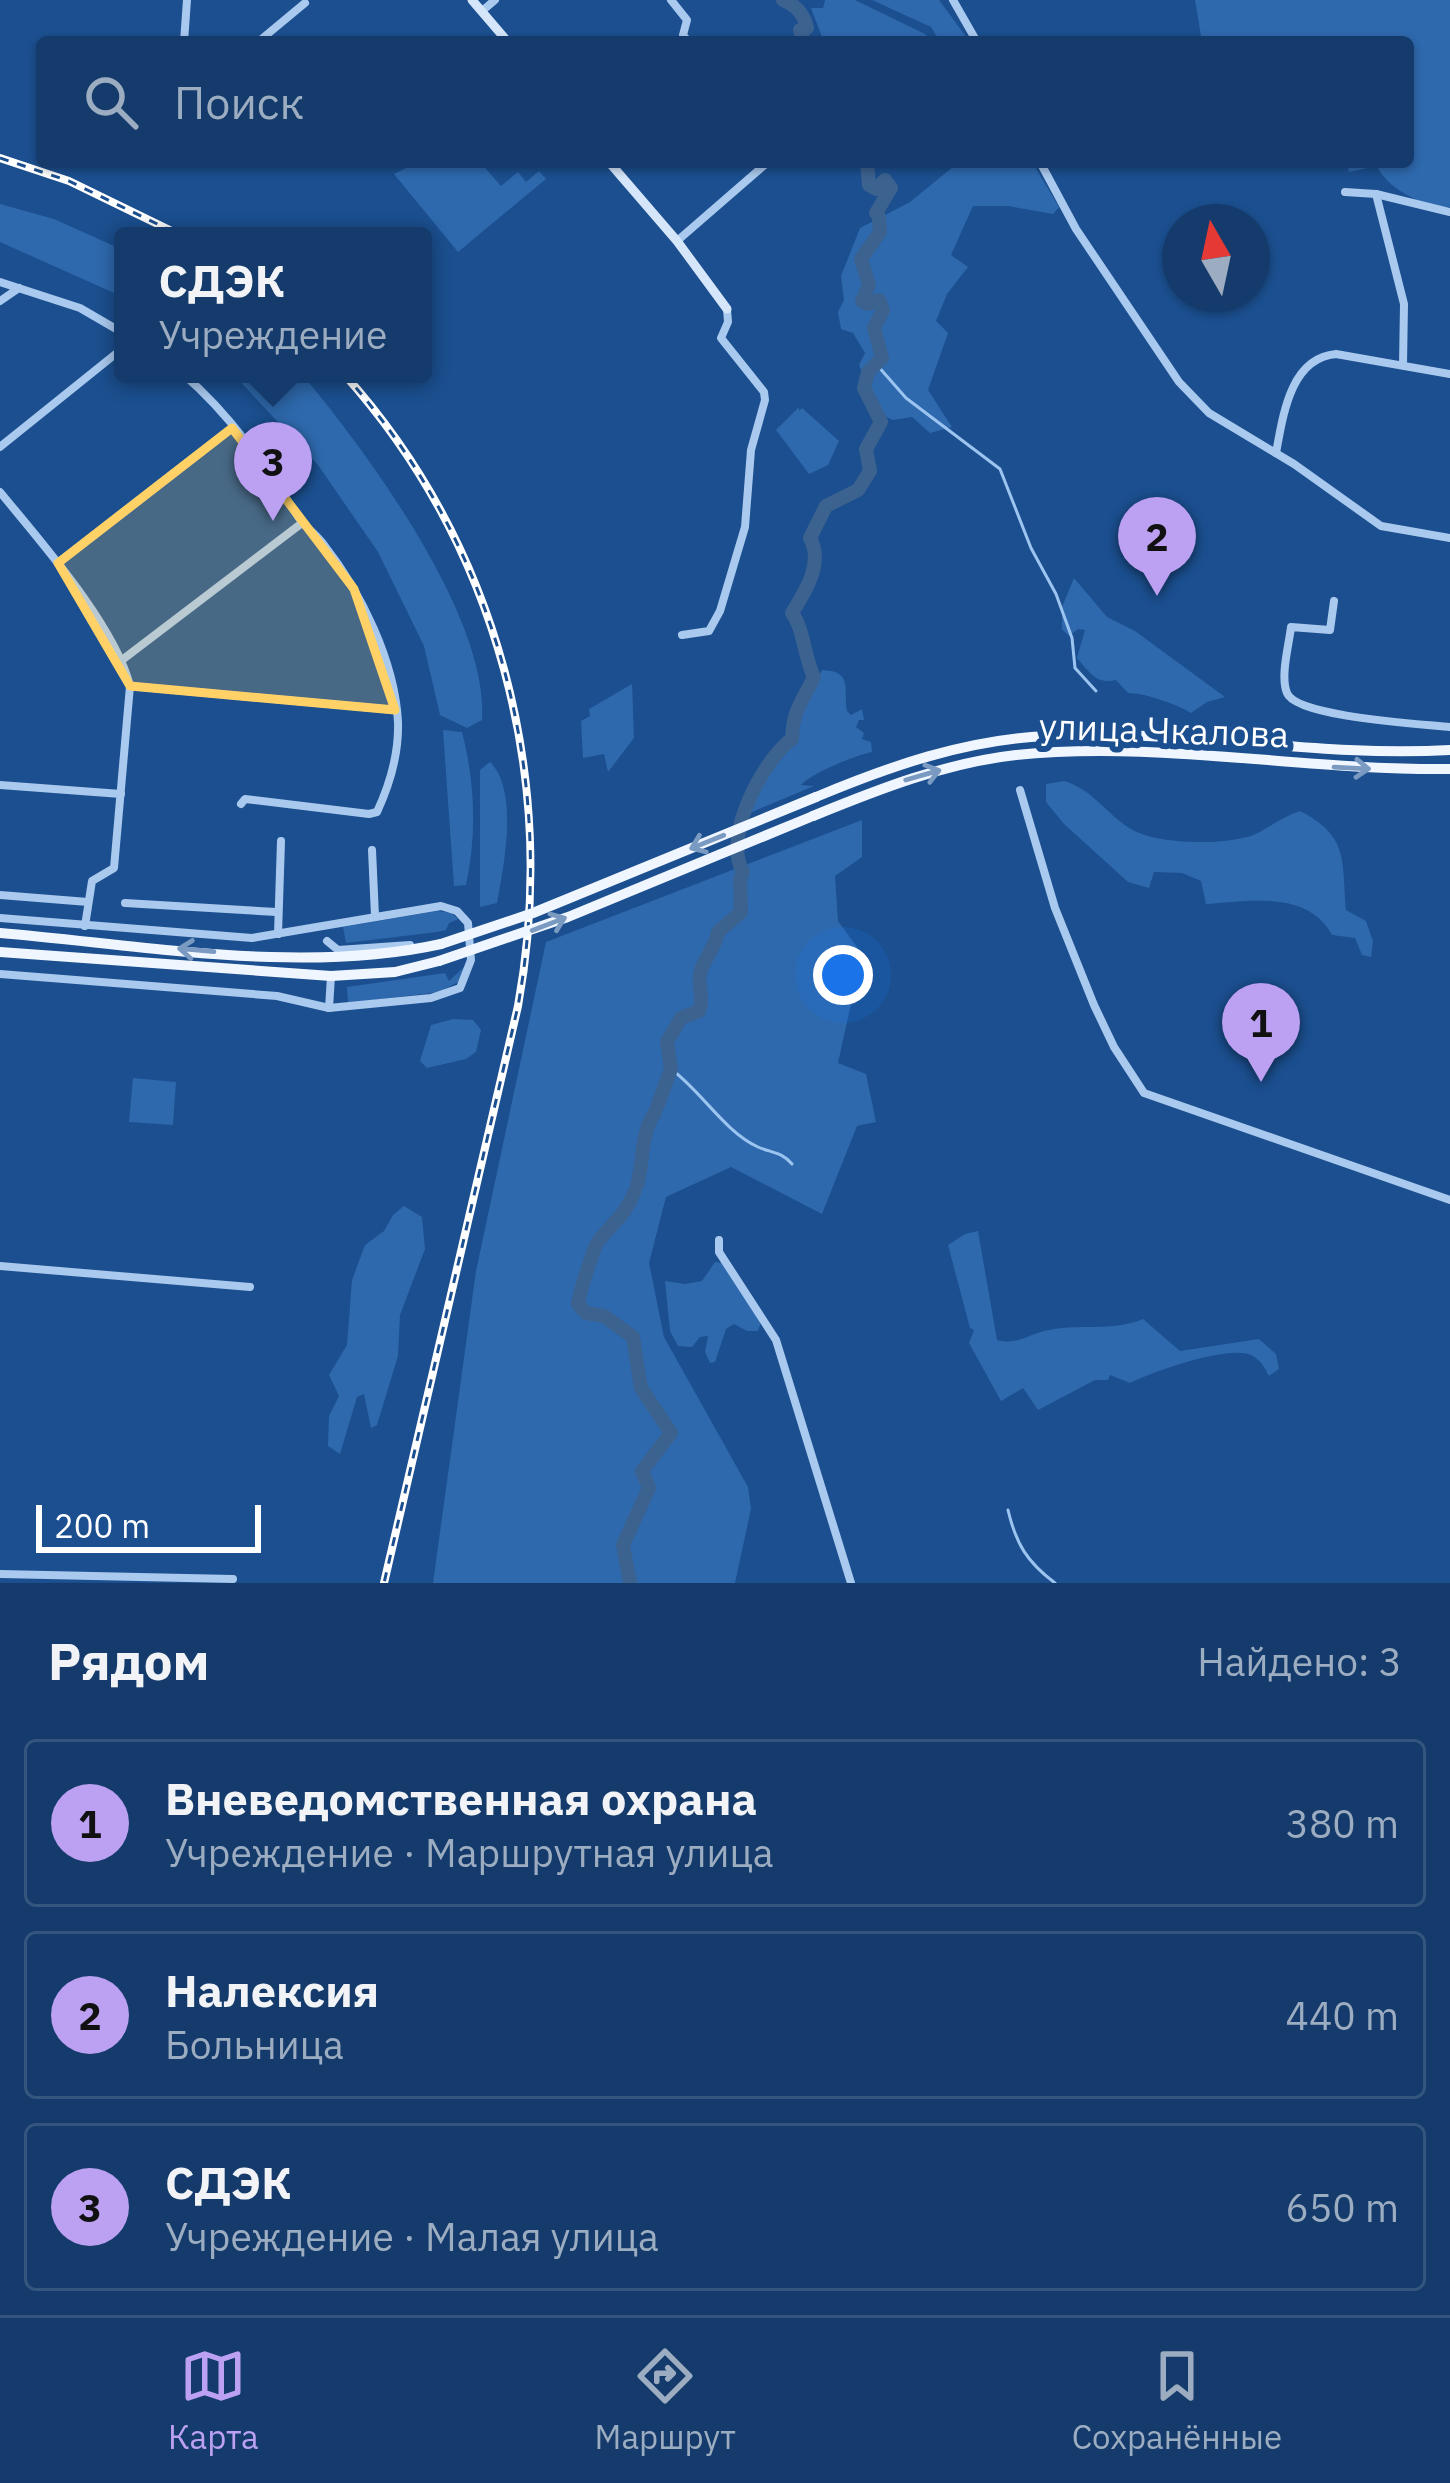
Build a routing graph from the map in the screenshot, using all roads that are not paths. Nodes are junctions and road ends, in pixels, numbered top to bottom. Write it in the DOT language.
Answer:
graph roads {
  1 [pos="187,0"];
  2 [pos="472,0"];
  3 [pos="495,0"];
  4 [pos="671,0"];
  5 [pos="953,0"];
  6 [pos="305,2"];
  7 [pos="482,11"];
  8 [pos="184,36"];
  9 [pos="265,36"];
  10 [pos="503,36"];
  11 [pos="684,36"];
  12 [pos="974,36"];
  13 [pos="614,168"];
  14 [pos="761,168"];
  15 [pos="1043,168"];
  16 [pos="1345,192"];
  17 [pos="1376,194"];
  18 [pos="1450,212"];
  19 [pos="677,242"];
  20 [pos="0,282"];
  21 [pos="21,287"];
  22 [pos="0,301"];
  23 [pos="727,309"];
  24 [pos="114,328"];
  25 [pos="114,355"];
  26 [pos="1403,365"];
  27 [pos="1450,374"];
  28 [pos="191,383"];
  29 [pos="232,428"];
  30 [pos="0,447"];
  31 [pos="1276,453"];
  32 [pos="0,492"];
  33 [pos="302,523"];
  34 [pos="1450,538"];
  35 [pos="58,563"];
  36 [pos="1334,601"];
  37 [pos="682,635"];
  38 [pos="122,660"];
  39 [pos="130,686"];
  40 [pos="395,710"];
  41 [pos="1450,727"];
  42 [pos="1450,750"];
  43 [pos="1450,769"];
  44 [pos="0,785"];
  45 [pos="1020,790"];
  46 [pos="121,794"];
  47 [pos="241,804"];
  48 [pos="281,841"];
  49 [pos="372,850"];
  50 [pos="0,895"];
  51 [pos="88,902"];
  52 [pos="125,903"];
  53 [pos="276,912"];
  54 [pos="375,916"];
  55 [pos="0,918"];
  56 [pos="325,925"];
  57 [pos="85,926"];
  58 [pos="0,933"];
  59 [pos="278,934"];
  60 [pos="327,941"];
  61 [pos="441,944"];
  62 [pos="0,952"];
  63 [pos="313,958"];
  64 [pos="0,974"];
  65 [pos="331,976"];
  66 [pos="329,1008"];
  67 [pos="1450,1200"];
  68 [pos="719,1240"];
  69 [pos="0,1266"];
  70 [pos="250,1287"];
  71 [pos="0,1574"];
  72 [pos="233,1579"];
  73 [pos="851,1583"];
  1 -- 8 [label="street"];
  2 -- 7 [label="street"];
  3 -- 7 [label="street"];
  4 -- 11 [label="street"];
  5 -- 12 [label="street"];
  6 -- 9 [label="street"];
  7 -- 10 [label="street"];
  13 -- 19 [label="street"];
  14 -- 19 [label="street"];
  15 -- 31 [label="street"];
  16 -- 17 [label="street"];
  17 -- 18 [label="street"];
  17 -- 26 [label="street"];
  19 -- 23 [label="street"];
  20 -- 21 [label="street"];
  21 -- 22 [label="street"];
  21 -- 24 [label="street"];
  23 -- 37 [label="street"];
  25 -- 30 [label="street"];
  26 -- 27 [label="street"];
  26 -- 31 [label="street"];
  28 -- 29 [label="street"];
  29 -- 33 [label="street"];
  29 -- 35 [label="street"];
  31 -- 34 [label="street"];
  32 -- 35 [label="street"];
  33 -- 38 [label="street"];
  33 -- 40 [label="street"];
  35 -- 38 [label="street"];
  36 -- 41 [label="street"];
  38 -- 39 [label="street"];
  39 -- 40 [label="street"];
  39 -- 46 [label="street"];
  40 -- 47 [label="street"];
  42 -- 61 [label="main road, улица Чкалова, one-way, bridge"];
  65 -- 43 [label="main road, улица Чкалова, one-way, bridge"];
  44 -- 46 [label="street"];
  45 -- 67 [label="street"];
  46 -- 51 [label="street"];
  48 -- 53 [label="street"];
  49 -- 54 [label="street"];
  50 -- 51 [label="street"];
  51 -- 57 [label="street"];
  52 -- 53 [label="street"];
  53 -- 59 [label="street"];
  54 -- 56 [label="street"];
  54 -- 66 [label="street"];
  55 -- 57 [label="street"];
  56 -- 59 [label="street"];
  56 -- 60 [label="street"];
  57 -- 59 [label="street"];
  63 -- 58 [label="main road, улица Чкалова, one-way"];
  60 -- 61 [label="street"];
  60 -- 63 [label="street"];
  61 -- 63 [label="main road, улица Чкалова"];
  62 -- 65 [label="main road, улица Чкалова"];
  64 -- 66 [label="street"];
  65 -- 66 [label="street"];
  68 -- 73 [label="street"];
  69 -- 70 [label="street"];
  71 -- 72 [label="street"];
}
